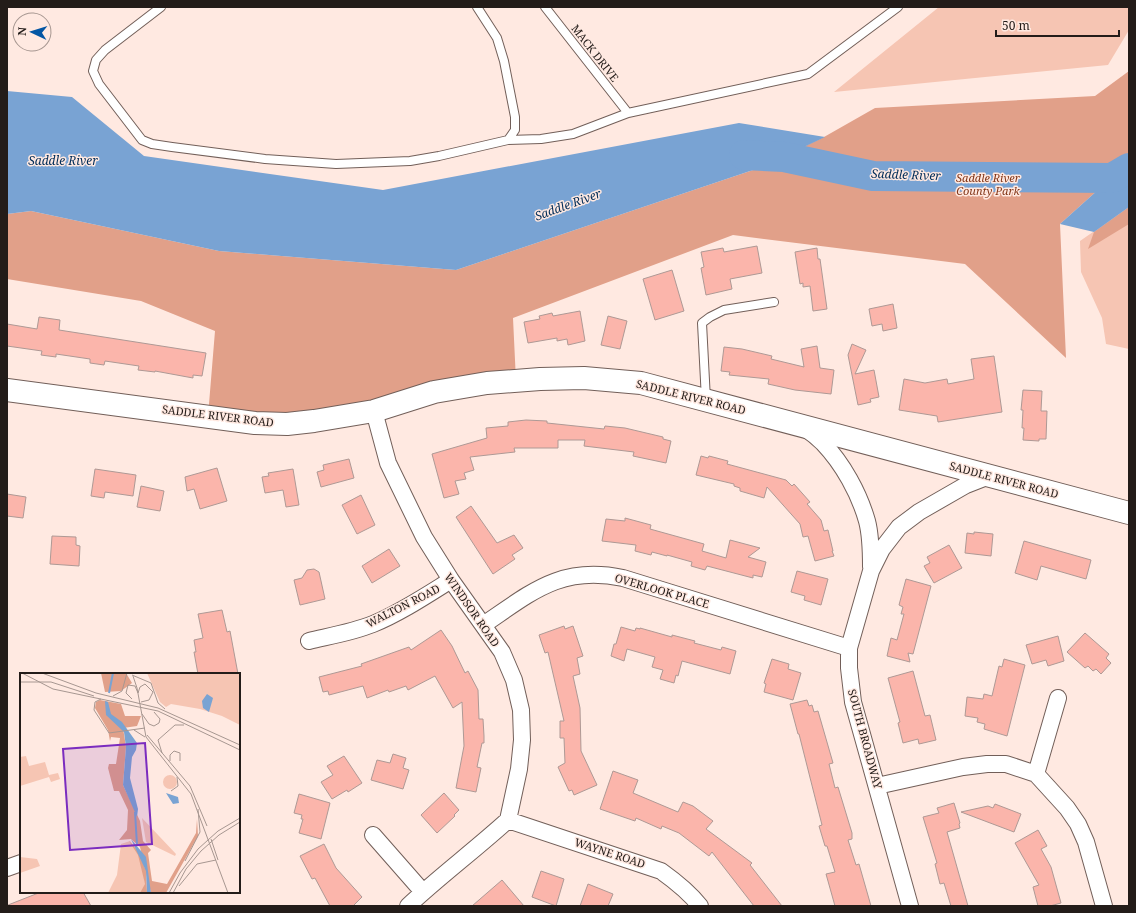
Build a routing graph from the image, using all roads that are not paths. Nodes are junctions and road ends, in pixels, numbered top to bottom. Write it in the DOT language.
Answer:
graph roads {
  1 [pos="161,7"];
  2 [pos="477,7"];
  3 [pos="545,7"];
  4 [pos="898,7"];
  5 [pos="628,113"];
  6 [pos="508,140"];
  7 [pos="774,302"];
  8 [pos="7,390"];
  9 [pos="706,400"];
  10 [pos="374,411"];
  11 [pos="802,426"];
  12 [pos="989,476"];
  13 [pos="1129,513"];
  14 [pos="871,571"];
  15 [pos="451,580"];
  16 [pos="483,625"];
  17 [pos="308,641"];
  18 [pos="849,648"];
  19 [pos="1058,698"];
  20 [pos="1036,774"];
  21 [pos="877,786"];
  22 [pos="508,820"];
  23 [pos="373,835"];
  24 [pos="20,863"];
  25 [pos="7,868"];
  26 [pos="423,892"];
  27 [pos="408,906"];
  28 [pos="700,906"];
  29 [pos="910,906"];
  30 [pos="1104,906"];
  1 -- 6 [label="lane"];
  2 -- 6 [label="lane"];
  3 -- 5 [label="lane, MACK DRIVE"];
  4 -- 5 [label="lane"];
  5 -- 6 [label="lane"];
  7 -- 9 [label="lane"];
  8 -- 10 [label="street, SADDLE RIVER ROAD"];
  9 -- 10 [label="street, SADDLE RIVER ROAD"];
  9 -- 11 [label="street, SADDLE RIVER ROAD"];
  10 -- 15 [label="street, WINDSOR ROAD"];
  11 -- 12 [label="street, SADDLE RIVER ROAD"];
  11 -- 14 [label="street, SOUTH BROADWAY"];
  12 -- 13 [label="street, SADDLE RIVER ROAD"];
  12 -- 14 [label="street, SOUTH BROADWAY"];
  14 -- 18 [label="street, SOUTH BROADWAY"];
  15 -- 16 [label="street, WINDSOR ROAD"];
  15 -- 17 [label="street, WALTON ROAD"];
  16 -- 18 [label="street, OVERLOOK PLACE"];
  16 -- 22 [label="street, WINDSOR ROAD"];
  18 -- 21 [label="street, SOUTH BROADWAY"];
  19 -- 20 [label="street"];
  20 -- 21 [label="street"];
  20 -- 30 [label="street"];
  21 -- 29 [label="street, SOUTH BROADWAY"];
  22 -- 26 [label="street"];
  22 -- 28 [label="street, WAYNE ROAD"];
  23 -- 26 [label="street"];
  24 -- 25 [label="street"];
  26 -- 27 [label="street"];
}
